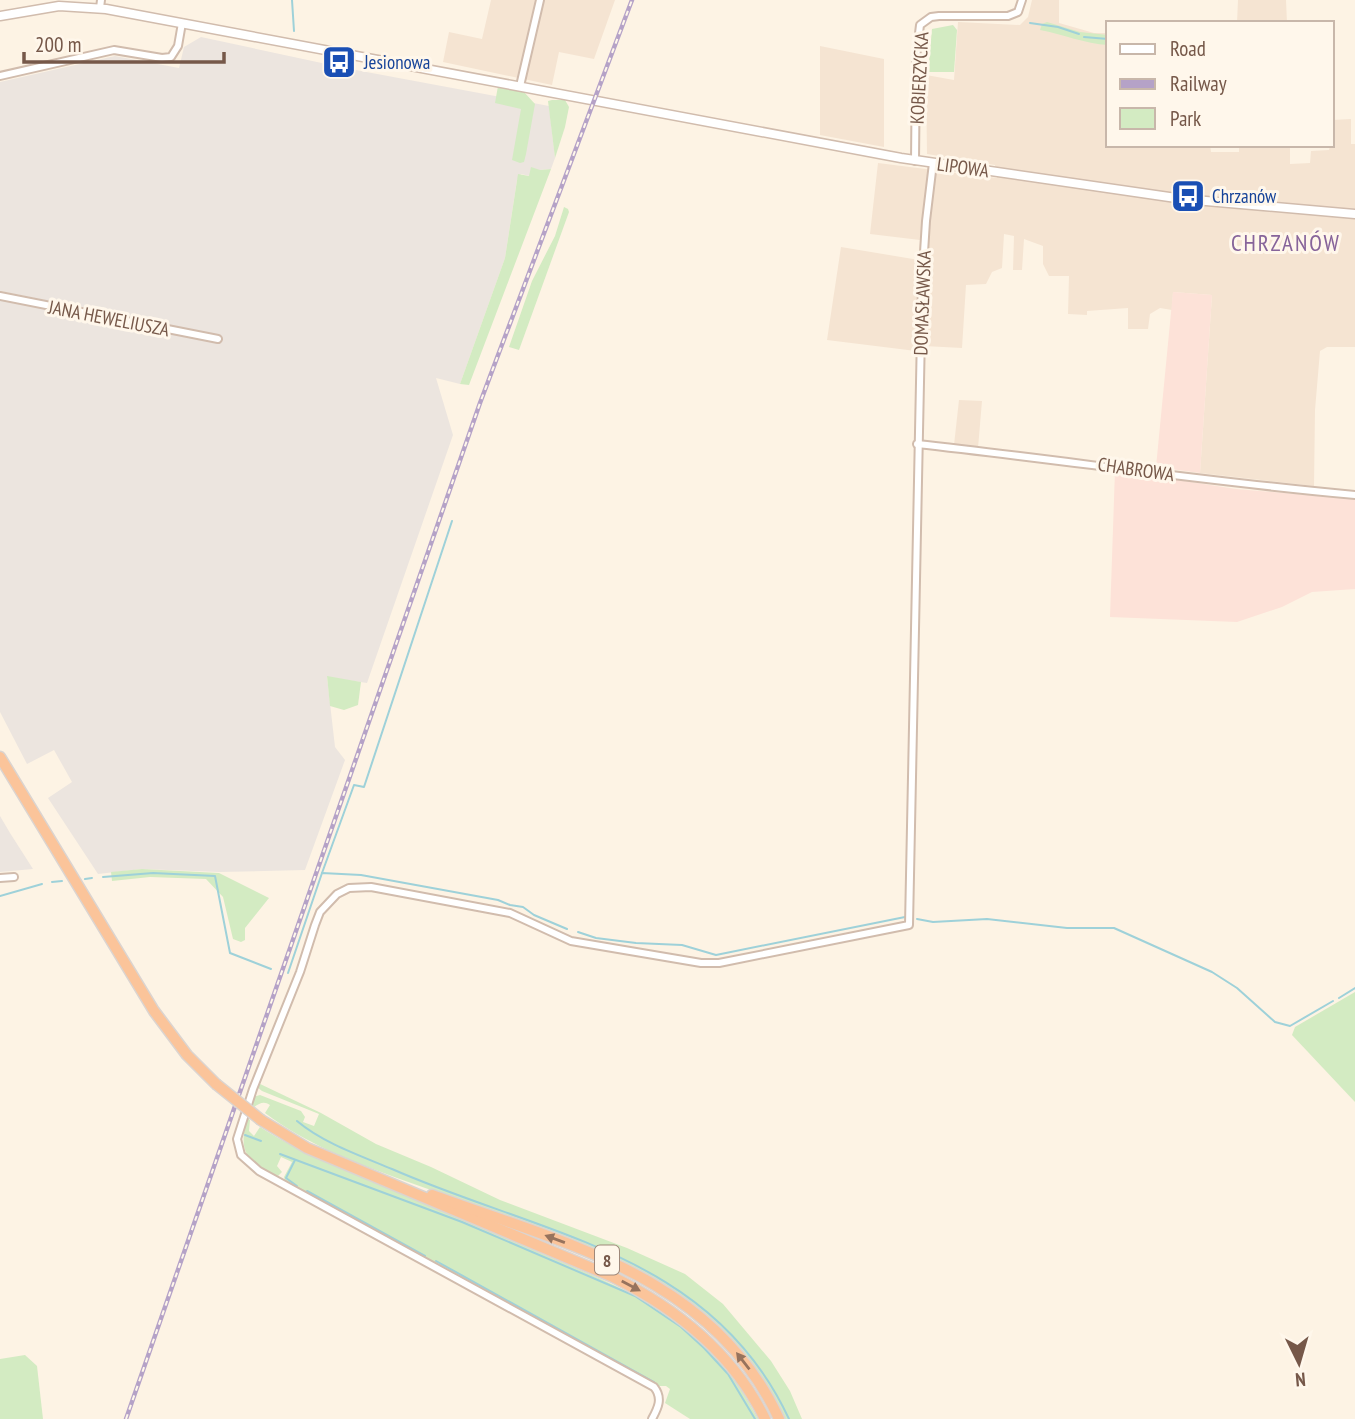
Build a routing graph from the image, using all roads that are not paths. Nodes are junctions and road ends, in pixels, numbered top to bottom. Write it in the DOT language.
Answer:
graph roads {
  1 [pos="540,0"];
  2 [pos="1022,0"];
  3 [pos="100,4"];
  4 [pos="0,16"];
  5 [pos="182,23"];
  6 [pos="0,76"];
  7 [pos="520,86"];
  8 [pos="915,160"];
  9 [pos="933,163"];
  10 [pos="1355,214"];
  11 [pos="0,296"];
  12 [pos="218,339"];
  13 [pos="917,444"];
  14 [pos="1355,495"];
  15 [pos="0,757"];
  16 [pos="14,877"];
  17 [pos="0,878"];
  18 [pos="382,1179"];
  19 [pos="652,1419"];
  20 [pos="765,1419"];
  21 [pos="779,1419"];
  1 -- 7 [label="street"];
  2 -- 8 [label="street, KOBIERZYCKA"];
  3 -- 4 [label="street"];
  3 -- 5 [label="street"];
  5 -- 6 [label="street"];
  5 -- 7 [label="street"];
  7 -- 8 [label="street, LIPOWA"];
  8 -- 9 [label="street, LIPOWA"];
  9 -- 10 [label="street, LIPOWA"];
  9 -- 13 [label="street, DOMASŁAWSKA"];
  11 -- 12 [label="street, JANA HEWELIUSZA"];
  13 -- 14 [label="street, CHABROWA"];
  13 -- 19 [label="street, DOMASŁAWSKA"];
  15 -- 18 [label="highway, 8, bridge"];
  16 -- 17 [label="street"];
  18 -- 20 [label="highway, 8, one-way"];
  21 -- 18 [label="highway, 8, one-way"];
}
